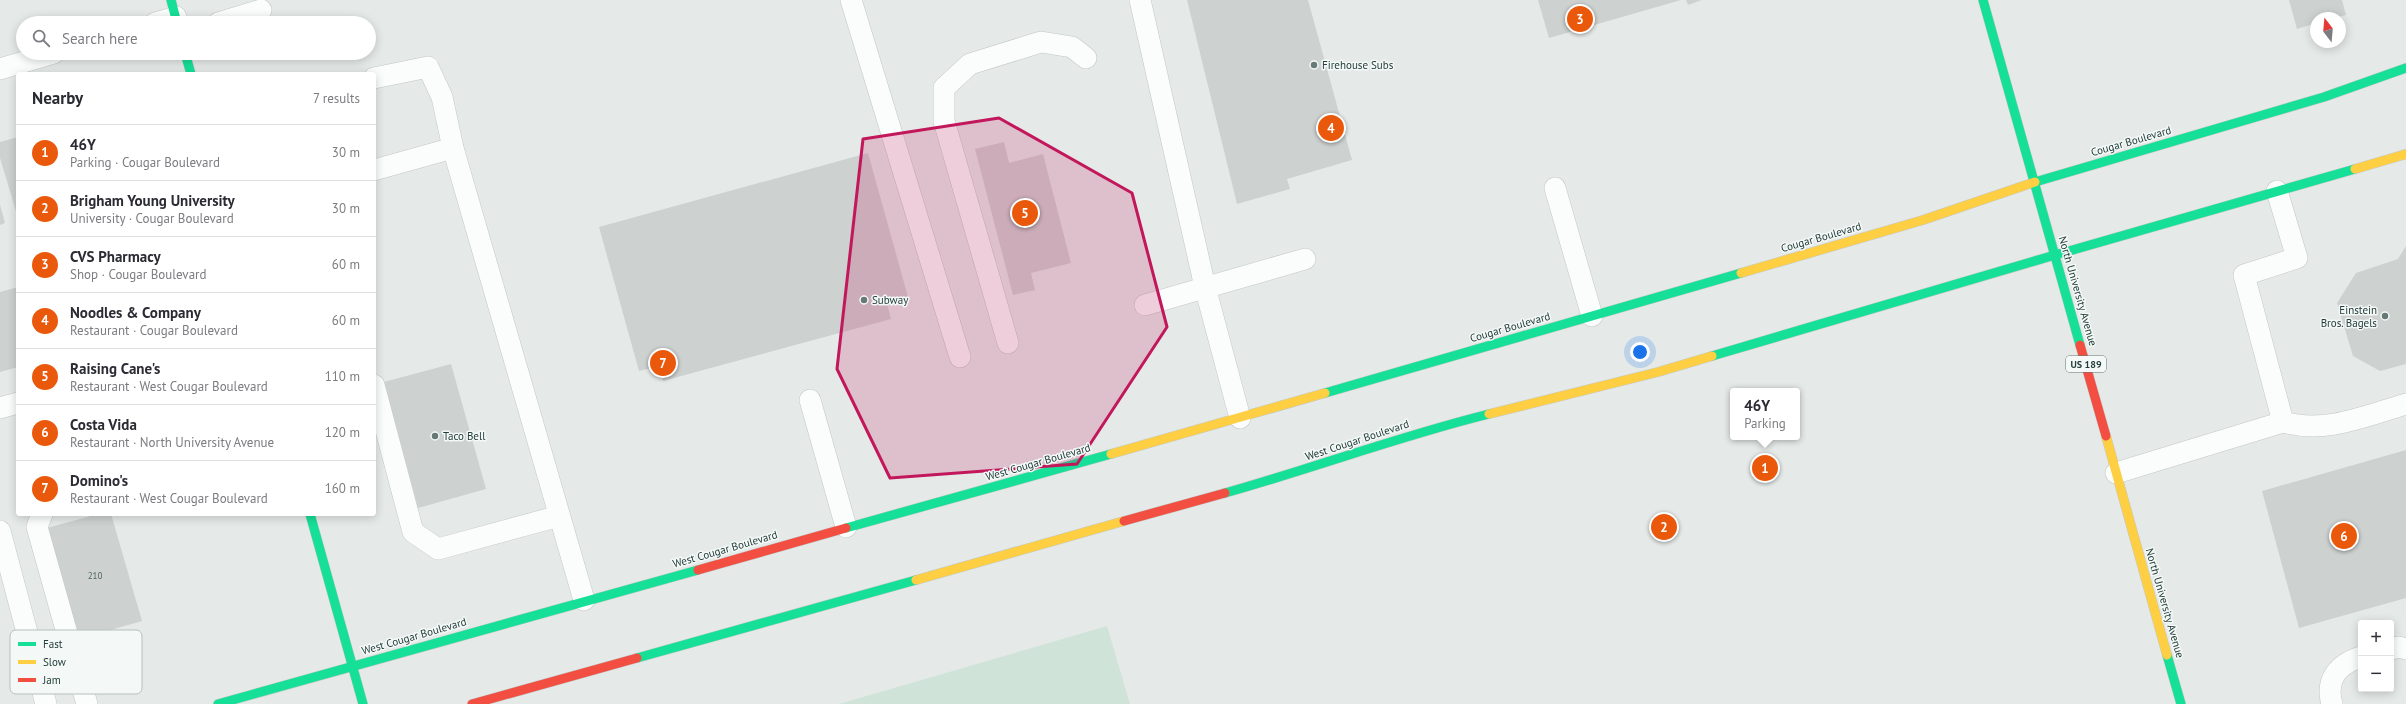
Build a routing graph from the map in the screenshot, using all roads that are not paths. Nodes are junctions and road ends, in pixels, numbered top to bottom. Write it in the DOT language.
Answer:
graph roads {
  1 [pos="851,0"];
  2 [pos="1140,0"];
  3 [pos="1983,0"];
  4 [pos="261,10"];
  5 [pos="241,16"];
  6 [pos="1086,58"];
  7 [pos="30,60"];
  8 [pos="187,60"];
  9 [pos="2406,68"];
  10 [pos="0,69"];
  11 [pos="190,72"];
  12 [pos="376,78"];
  13 [pos="453,148"];
  14 [pos="2406,154"];
  15 [pos="376,169"];
  16 [pos="2035,182"];
  17 [pos="1554,188"];
  18 [pos="2278,191"];
  19 [pos="2055,255"];
  20 [pos="1305,259"];
  21 [pos="1205,287"];
  22 [pos="1145,304"];
  23 [pos="1592,316"];
  24 [pos="1008,343"];
  25 [pos="960,357"];
  26 [pos="376,393"];
  27 [pos="810,400"];
  28 [pos="16,404"];
  29 [pos="2406,404"];
  30 [pos="0,408"];
  31 [pos="1240,418"];
  32 [pos="2283,422"];
  33 [pos="2116,473"];
  34 [pos="41,516"];
  35 [pos="311,516"];
  36 [pos="559,516"];
  37 [pos="846,527"];
  38 [pos="0,532"];
  39 [pos="584,600"];
  40 [pos="26,630"];
  41 [pos="66,630"];
  42 [pos="2394,648"];
  43 [pos="2406,649"];
  44 [pos="2358,658"];
  45 [pos="352,666"];
  46 [pos="43,694"];
  47 [pos="84,694"];
  48 [pos="46,704"];
  49 [pos="87,704"];
  50 [pos="218,704"];
  51 [pos="362,704"];
  52 [pos="472,704"];
  53 [pos="2181,704"];
  54 [pos="2332,704"];
  1 -- 25 [label="lane"];
  2 -- 21 [label="lane"];
  3 -- 16 [label="main road, North University Avenue / US 189"];
  4 -- 5 [label="lane"];
  6 -- 24 [label="lane"];
  7 -- 10 [label="lane"];
  8 -- 11 [label="main road"];
  9 -- 16 [label="main road, Cougar Boulevard"];
  12 -- 13 [label="lane"];
  13 -- 15 [label="lane"];
  13 -- 36 [label="lane"];
  14 -- 18 [label="main road"];
  16 -- 19 [label="main road, North University Avenue / US 189"];
  16 -- 23 [label="main road, Cougar Boulevard"];
  17 -- 23 [label="lane"];
  18 -- 19 [label="main road"];
  18 -- 32 [label="lane"];
  19 -- 33 [label="main road, North University Avenue / US 189"];
  19 -- 52 [label="main road, West Cougar Boulevard"];
  20 -- 21 [label="lane"];
  21 -- 22 [label="lane"];
  21 -- 31 [label="lane"];
  23 -- 31 [label="main road, Cougar Boulevard"];
  26 -- 36 [label="lane"];
  27 -- 37 [label="lane"];
  28 -- 30 [label="lane"];
  29 -- 32 [label="lane"];
  31 -- 37 [label="main road, West Cougar Boulevard"];
  32 -- 33 [label="lane"];
  33 -- 53 [label="main road, North University Avenue / US 189"];
  34 -- 41 [label="lane"];
  35 -- 45 [label="main road"];
  36 -- 39 [label="lane"];
  37 -- 39 [label="main road, West Cougar Boulevard"];
  38 -- 40 [label="lane"];
  39 -- 45 [label="main road, West Cougar Boulevard"];
  42 -- 43 [label="lane"];
  44 -- 54 [label="lane"];
  45 -- 50 [label="main road, West Cougar Boulevard"];
  45 -- 51 [label="main road"];
  46 -- 48 [label="lane"];
  47 -- 49 [label="lane"];
}
